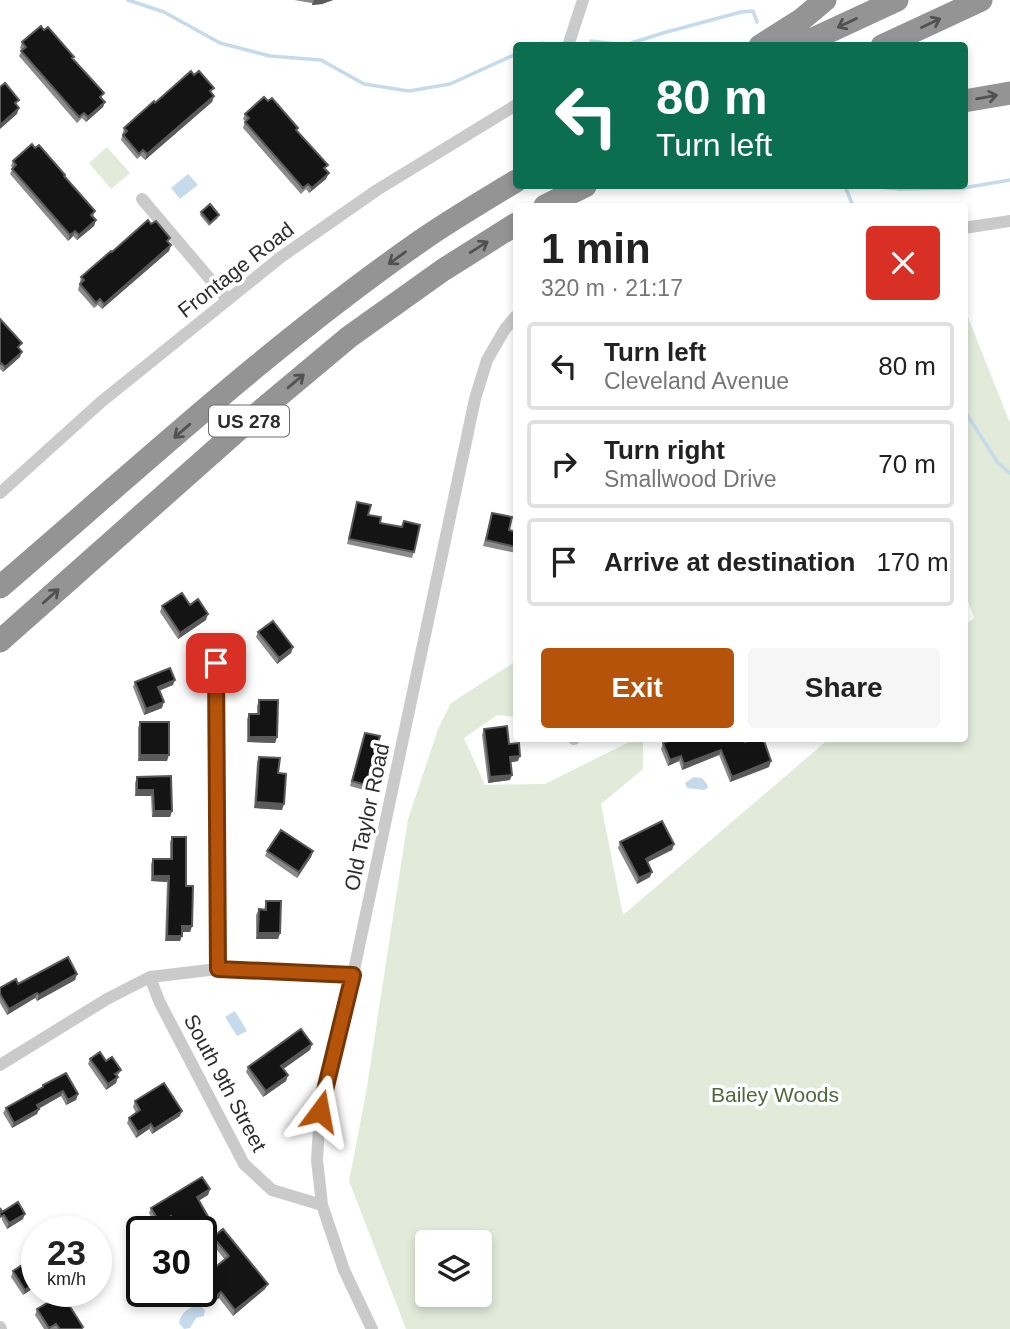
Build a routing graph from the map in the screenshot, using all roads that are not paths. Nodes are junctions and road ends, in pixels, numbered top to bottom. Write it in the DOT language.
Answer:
graph roads {
  1 [pos="825,0"];
  2 [pos="897,0"];
  3 [pos="981,0"];
  4 [pos="582,4"];
  5 [pos="569,42"];
  6 [pos="766,42"];
  7 [pos="807,42"];
  8 [pos="891,42"];
  9 [pos="1010,93"];
  10 [pos="968,100"];
  11 [pos="513,107"];
  12 [pos="513,183"];
  13 [pos="579,189"];
  14 [pos="142,199"];
  15 [pos="551,203"];
  16 [pos="1010,222"];
  17 [pos="513,226"];
  18 [pos="968,227"];
  19 [pos="227,299"];
  20 [pos="513,320"];
  21 [pos="0,493"];
  22 [pos="0,587"];
  23 [pos="0,641"];
  24 [pos="216,663"];
  25 [pos="218,969"];
  26 [pos="353,975"];
  27 [pos="150,977"];
  28 [pos="0,1065"];
  29 [pos="322,1205"];
  30 [pos="372,1329"];
  1 -- 6 [label="highway"];
  2 -- 7 [label="highway, one-way"];
  8 -- 3 [label="highway, one-way"];
  4 -- 5 [label="street"];
  10 -- 9 [label="highway, one-way"];
  11 -- 19 [label="street, Frontage Road"];
  12 -- 22 [label="highway, US 278, one-way"];
  13 -- 15 [label="highway"];
  14 -- 19 [label="street"];
  16 -- 18 [label="street"];
  23 -- 17 [label="highway, US 278, one-way"];
  19 -- 21 [label="street, Frontage Road"];
  20 -- 26 [label="street, Old Taylor Road"];
  24 -- 25 [label="street"];
  25 -- 26 [label="street"];
  25 -- 27 [label="street"];
  26 -- 29 [label="street, Old Taylor Road"];
  27 -- 28 [label="street"];
  27 -- 29 [label="street, South 9th Street"];
  29 -- 30 [label="street, Old Taylor Road"];
}
